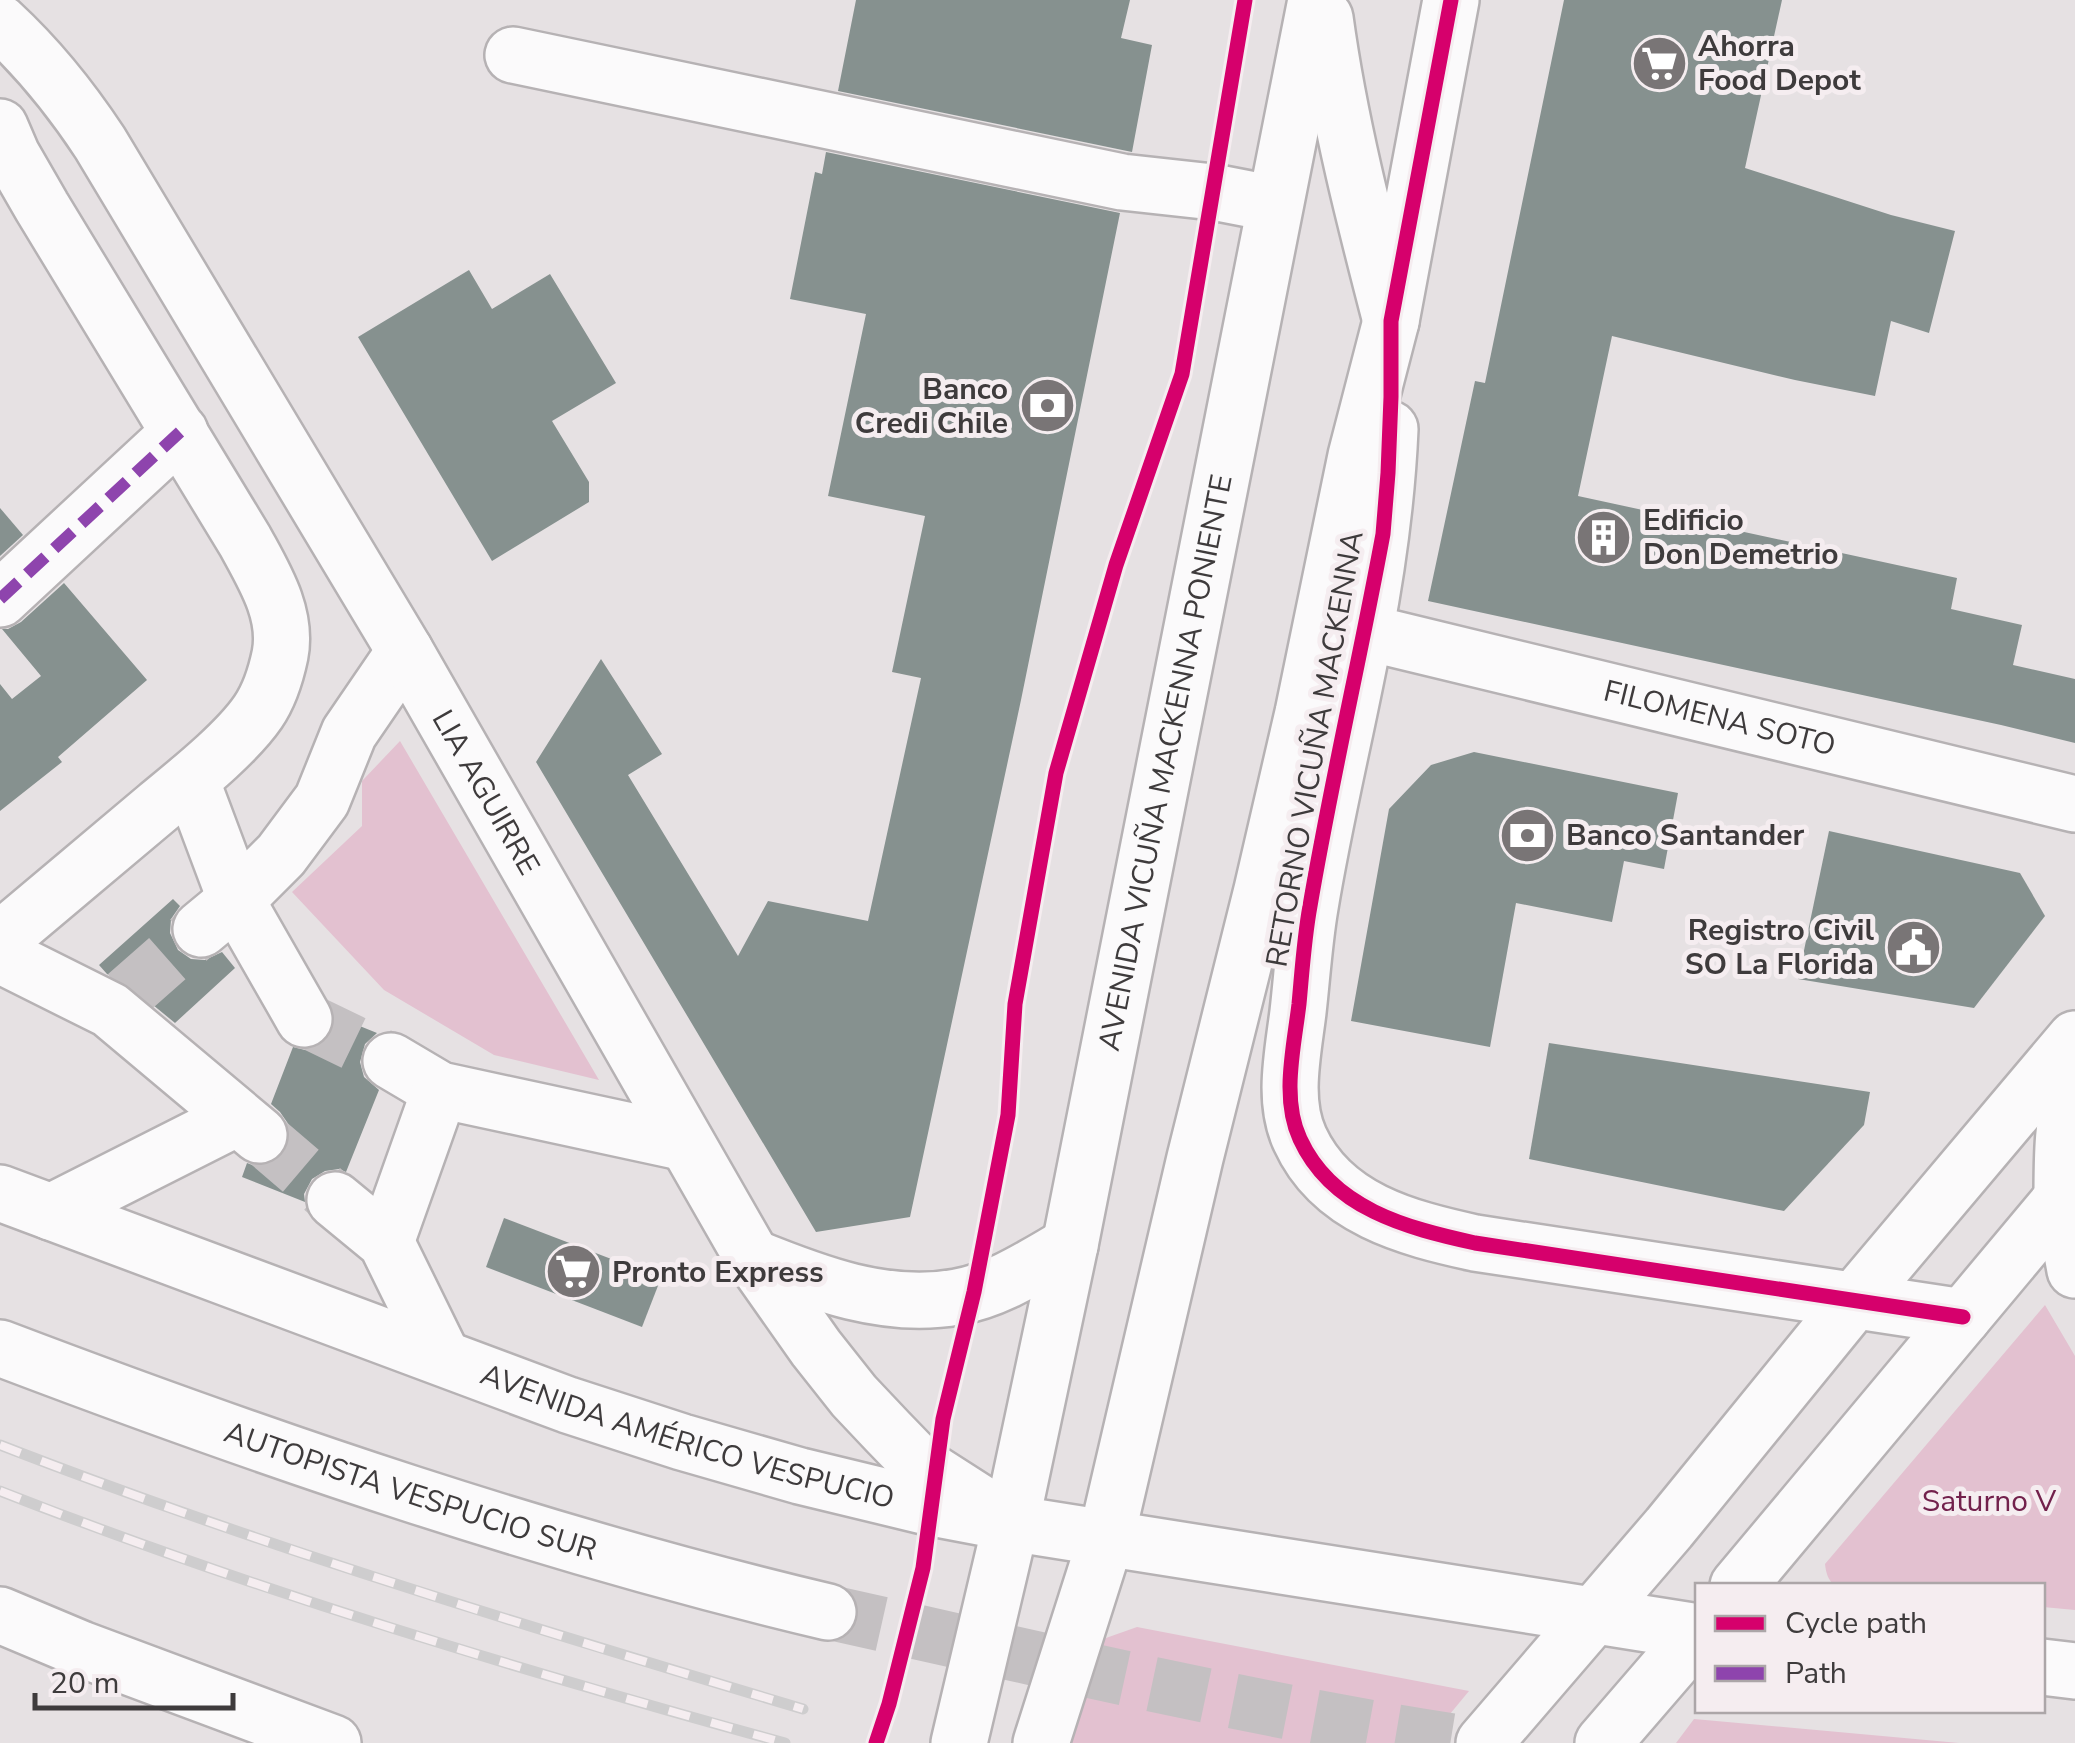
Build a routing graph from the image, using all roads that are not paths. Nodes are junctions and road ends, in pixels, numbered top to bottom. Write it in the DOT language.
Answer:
graph roads {
  1 [pos="1319,0"];
  2 [pos="1451,0"];
  3 [pos="0,23"];
  4 [pos="513,55"];
  5 [pos="0,127"];
  6 [pos="1275,204"];
  7 [pos="1390,321"];
  8 [pos="180,432"];
  9 [pos="0,598"];
  10 [pos="1365,632"];
  11 [pos="404,651"];
  12 [pos="190,780"];
  13 [pos="2075,804"];
  14 [pos="218,914"];
  15 [pos="0,940"];
  16 [pos="0,955"];
  17 [pos="304,1018"];
  18 [pos="2075,1038"];
  19 [pos="391,1061"];
  20 [pos="2075,1077"];
  21 [pos="440,1090"];
  22 [pos="686,1143"];
  23 [pos="2069,1191"];
  24 [pos="0,1193"];
  25 [pos="335,1200"];
  26 [pos="52,1212"];
  27 [pos="386,1242"];
  28 [pos="1070,1245"];
  29 [pos="752,1257"];
  30 [pos="2075,1270"];
  31 [pos="1854,1300"];
  32 [pos="1963,1318"];
  33 [pos="0,1348"];
  34 [pos="442,1356"];
  35 [pos="1011,1524"];
  36 [pos="1106,1539"];
  37 [pos="1741,1583"];
  38 [pos="828,1612"];
  39 [pos="0,1615"];
  40 [pos="1593,1616"];
  41 [pos="1695,1633"];
  42 [pos="1695,1636"];
  43 [pos="2045,1667"];
  44 [pos="2075,1670"];
  45 [pos="333,1743"];
  46 [pos="959,1743"];
  47 [pos="1041,1743"];
  48 [pos="1484,1743"];
  49 [pos="1603,1743"];
  1 -- 6 [label="main road, AVENIDA VICUÑA MACKENNA PONIENTE"];
  1 -- 7 [label="main road"];
  2 -- 7 [label="main road"];
  3 -- 11 [label="main road, LIA AGUIRRE"];
  4 -- 6 [label="main road"];
  5 -- 8 [label="main road"];
  6 -- 28 [label="main road, AVENIDA VICUÑA MACKENNA PONIENTE"];
  7 -- 10 [label="main road, RETORNO VICUÑA MACKENNA"];
  7 -- 36 [label="main road"];
  8 -- 9 [label="main road"];
  8 -- 12 [label="main road"];
  10 -- 13 [label="main road, FILOMENA SOTO"];
  10 -- 31 [label="main road, RETORNO VICUÑA MACKENNA"];
  11 -- 14 [label="main road"];
  11 -- 22 [label="main road, LIA AGUIRRE"];
  12 -- 14 [label="main road"];
  12 -- 15 [label="main road"];
  14 -- 17 [label="main road"];
  16 -- 26 [label="main road"];
  18 -- 31 [label="main road"];
  19 -- 21 [label="main road"];
  20 -- 23 [label="main road"];
  21 -- 22 [label="main road"];
  21 -- 27 [label="main road"];
  22 -- 29 [label="main road, LIA AGUIRRE"];
  23 -- 30 [label="main road"];
  23 -- 32 [label="main road"];
  24 -- 26 [label="main road, AVENIDA AMÉRICO VESPUCIO"];
  25 -- 27 [label="main road"];
  26 -- 34 [label="main road, AVENIDA AMÉRICO VESPUCIO"];
  27 -- 34 [label="main road"];
  28 -- 29 [label="main road"];
  28 -- 35 [label="main road, AVENIDA VICUÑA MACKENNA PONIENTE"];
  29 -- 35 [label="main road, LIA AGUIRRE"];
  31 -- 32 [label="main road, RETORNO VICUÑA MACKENNA"];
  31 -- 40 [label="main road"];
  32 -- 37 [label="main road"];
  33 -- 38 [label="main road, AUTOPISTA VESPUCIO SUR"];
  34 -- 35 [label="main road, AVENIDA AMÉRICO VESPUCIO"];
  35 -- 36 [label="main road, AVENIDA AMÉRICO VESPUCIO"];
  35 -- 46 [label="main road, AVENIDA VICUÑA MACKENNA PONIENTE"];
  36 -- 40 [label="main road, AVENIDA AMÉRICO VESPUCIO"];
  36 -- 47 [label="main road"];
  39 -- 45 [label="main road"];
  40 -- 41 [label="main road, AVENIDA AMÉRICO VESPUCIO"];
  40 -- 48 [label="main road"];
  42 -- 49 [label="main road"];
  43 -- 44 [label="main road"];
}
